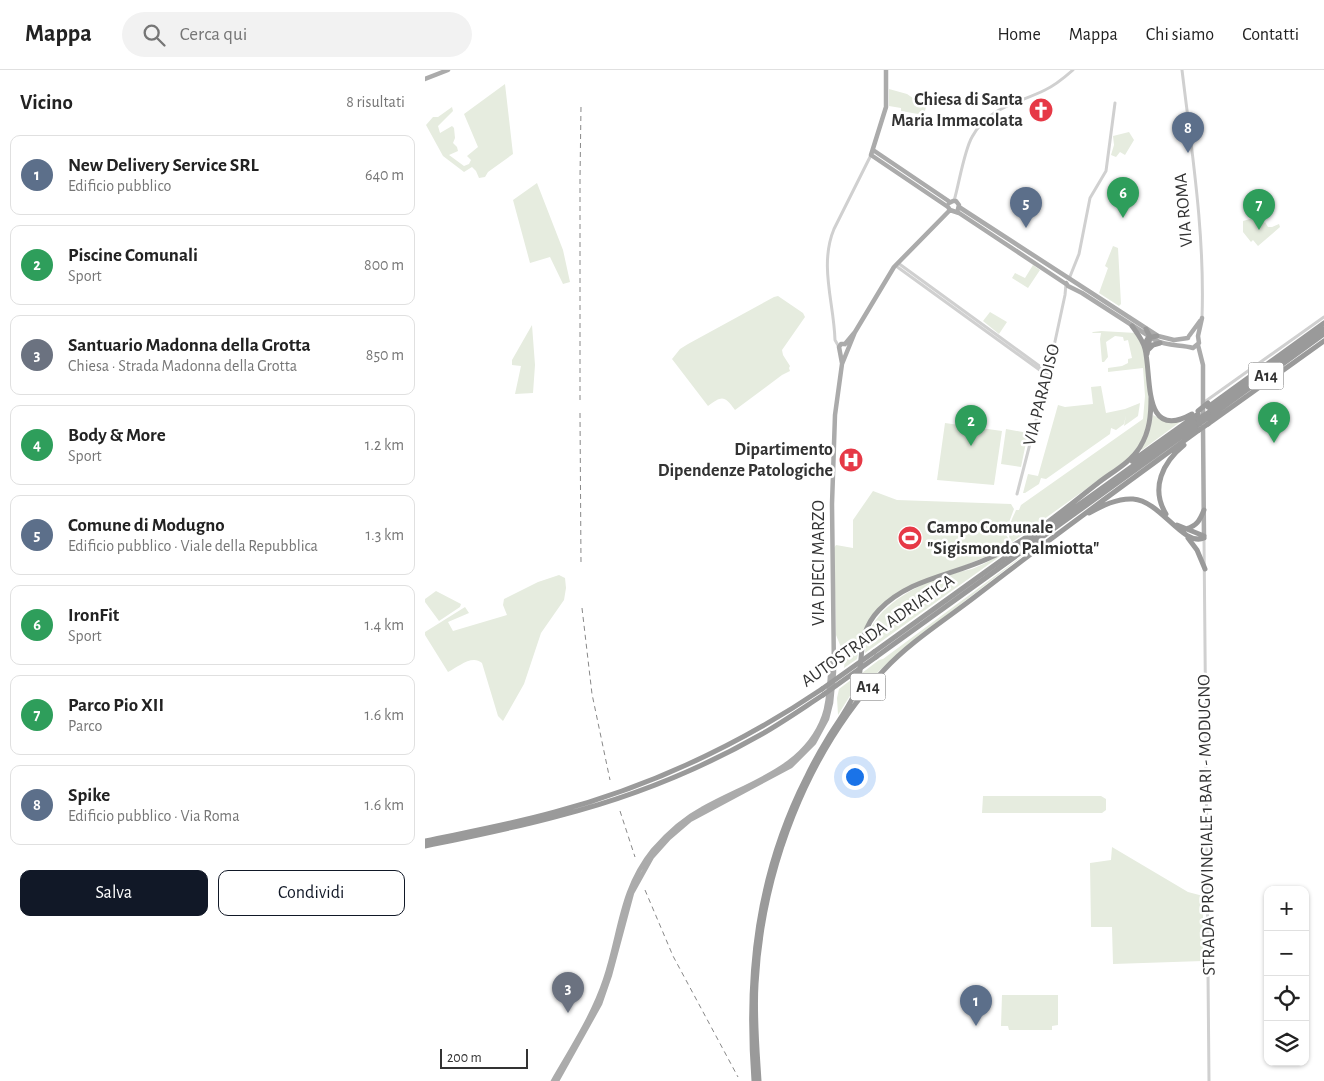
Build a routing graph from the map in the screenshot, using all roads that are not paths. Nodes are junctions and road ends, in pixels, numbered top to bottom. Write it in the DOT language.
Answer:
graph roads {
  1 [pos="448,70"];
  2 [pos="886,70"];
  3 [pos="1073,70"];
  4 [pos="1182,70"];
  5 [pos="425,79"];
  6 [pos="1115,103"];
  7 [pos="872,153"];
  8 [pos="953,206"];
  9 [pos="897,265"];
  10 [pos="1070,283"];
  11 [pos="1324,316"];
  12 [pos="1202,318"];
  13 [pos="1324,323"];
  14 [pos="1132,326"];
  15 [pos="1146,329"];
  16 [pos="1324,329"];
  17 [pos="1324,334"];
  18 [pos="1157,336"];
  19 [pos="1150,337"];
  20 [pos="1188,337"];
  21 [pos="1198,338"];
  22 [pos="1324,341"];
  23 [pos="1160,343"];
  24 [pos="1143,345"];
  25 [pos="1198,345"];
  26 [pos="1188,346"];
  27 [pos="844,347"];
  28 [pos="1147,352"];
  29 [pos="1147,362"];
  30 [pos="1203,365"];
  31 [pos="1048,374"];
  32 [pos="1151,397"];
  33 [pos="1207,414"];
  34 [pos="1199,422"];
  35 [pos="1017,494"];
  36 [pos="1073,504"];
  37 [pos="1204,510"];
  38 [pos="1185,529"];
  39 [pos="1204,537"];
  40 [pos="1051,538"];
  41 [pos="1188,538"];
  42 [pos="1205,569"];
  43 [pos="833,657"];
  44 [pos="822,692"];
  45 [pos="425,841"];
  46 [pos="425,846"];
  47 [pos="553,1081"];
  48 [pos="557,1081"];
  49 [pos="754,1081"];
  50 [pos="759,1081"];
  51 [pos="1209,1081"];
  1 -- 5 [label="main road"];
  2 -- 7 [label="main road"];
  3 -- 8 [label="street"];
  4 -- 12 [label="street, VIA ROMA"];
  6 -- 10 [label="street, VIA PARADISO"];
  7 -- 8 [label="main road"];
  7 -- 27 [label="street"];
  8 -- 9 [label="main road"];
  8 -- 10 [label="main road"];
  9 -- 27 [label="main road"];
  9 -- 31 [label="street"];
  10 -- 14 [label="main road"];
  10 -- 15 [label="main road"];
  10 -- 31 [label="street, VIA PARADISO"];
  11 -- 33 [label="street"];
  12 -- 20 [label="main road"];
  12 -- 21 [label="main road"];
  13 -- 33 [label="highway, A14"];
  14 -- 19 [label="main road"];
  14 -- 24 [label="highway"];
  15 -- 18 [label="main road"];
  15 -- 19 [label="highway"];
  16 -- 33 [label="highway, A14"];
  17 -- 33 [label="highway, A14"];
  18 -- 19 [label="highway"];
  18 -- 20 [label="main road"];
  19 -- 23 [label="main road"];
  19 -- 24 [label="highway"];
  19 -- 28 [label="highway"];
  20 -- 21 [label="main road"];
  20 -- 26 [label="main road"];
  21 -- 25 [label="main road"];
  22 -- 33 [label="highway, A14"];
  23 -- 26 [label="main road"];
  23 -- 28 [label="highway"];
  24 -- 29 [label="highway"];
  25 -- 26 [label="main road"];
  25 -- 30 [label="main road"];
  26 -- 30 [label="main road"];
  27 -- 43 [label="main road, VIA DIECI MARZO"];
  28 -- 29 [label="highway"];
  29 -- 32 [label="highway"];
  30 -- 33 [label="main road"];
  31 -- 35 [label="street, VIA PARADISO"];
  32 -- 34 [label="highway"];
  32 -- 36 [label="highway"];
  33 -- 34 [label="highway, A14, bridge"];
  33 -- 34 [label="highway, A14, bridge"];
  33 -- 37 [label="main road"];
  34 -- 36 [label="highway, A14"];
  34 -- 38 [label="highway"];
  34 -- 40 [label="highway, A14"];
  34 -- 44 [label="highway, AUTOSTRADA ADRIATICA / A14, bridge"];
  36 -- 49 [label="highway, A14"];
  37 -- 38 [label="highway"];
  37 -- 39 [label="main road"];
  38 -- 39 [label="highway"];
  39 -- 41 [label="highway"];
  39 -- 42 [label="street"];
  40 -- 41 [label="highway"];
  40 -- 50 [label="highway, A14"];
  41 -- 42 [label="highway"];
  42 -- 51 [label="street, STRADA PROVINCIALE 1 BARI - MODUGNO"];
  43 -- 47 [label="main road"];
  43 -- 48 [label="main road"];
  44 -- 45 [label="highway, AUTOSTRADA ADRIATICA / A14"];
  44 -- 46 [label="highway, AUTOSTRADA ADRIATICA / A14"];
}
